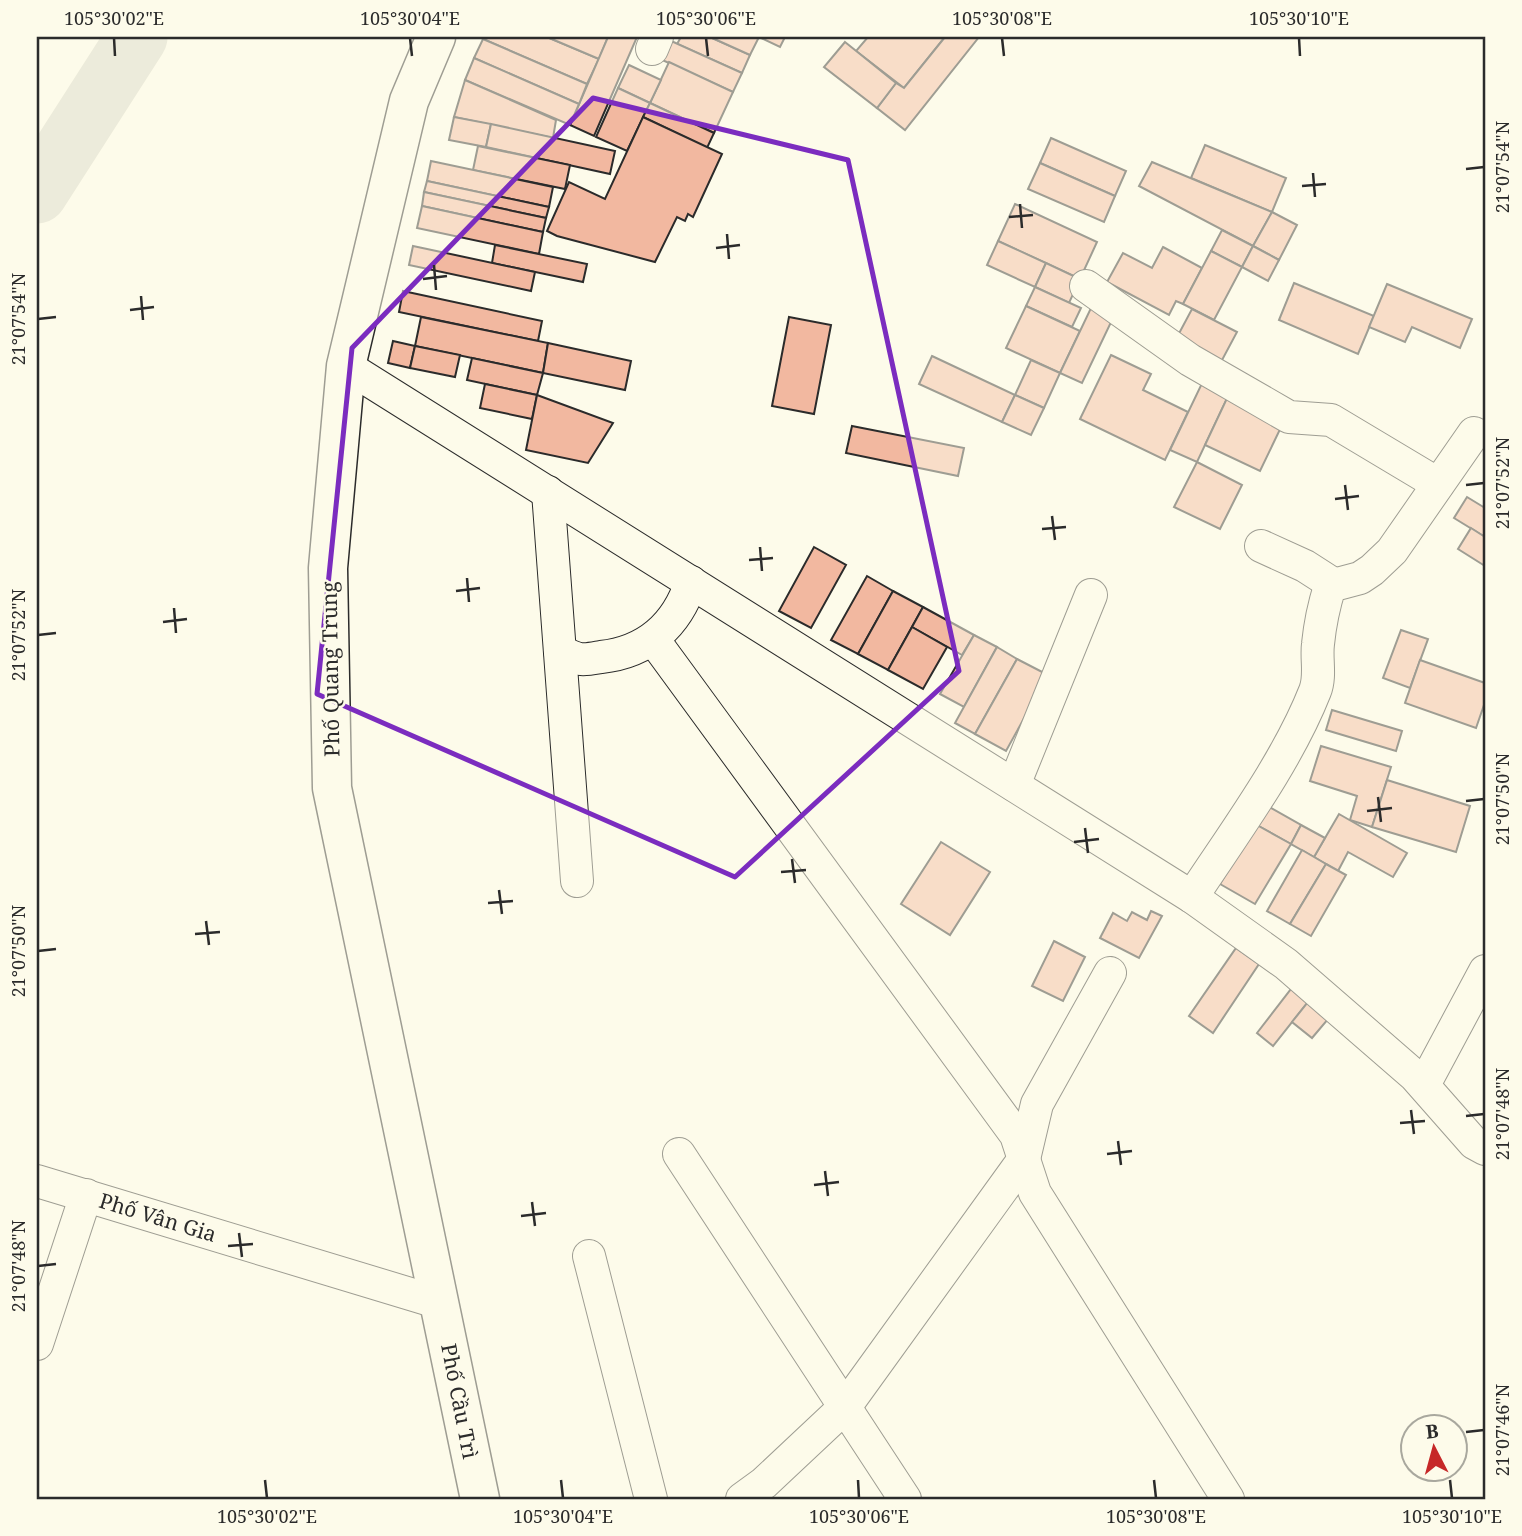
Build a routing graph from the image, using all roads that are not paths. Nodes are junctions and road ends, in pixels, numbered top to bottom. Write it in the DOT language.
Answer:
graph roads {
  1 [pos="436,37"];
  2 [pos="1086,286"];
  3 [pos="346,366"];
  4 [pos="1474,433"];
  5 [pos="1438,484"];
  6 [pos="548,492"];
  7 [pos="1261,546"];
  8 [pos="691,582"];
  9 [pos="1333,583"];
  10 [pos="1091,595"];
  11 [pos="653,639"];
  12 [pos="559,651"];
  13 [pos="1014,785"];
  14 [pos="577,881"];
  15 [pos="1192,897"];
  16 [pos="1485,971"];
  17 [pos="1110,973"];
  18 [pos="1424,1085"];
  19 [pos="1485,1149"];
  20 [pos="679,1154"];
  21 [pos="1024,1159"];
  22 [pos="37,1181"];
  23 [pos="86,1195"];
  24 [pos="589,1256"];
  25 [pos="440,1303"];
  26 [pos="37,1344"];
  27 [pos="845,1407"];
  28 [pos="480,1499"];
  29 [pos="651,1499"];
  30 [pos="742,1499"];
  31 [pos="905,1499"];
  32 [pos="1228,1499"];
  1 -- 3 [label="street, Phố Quang Trung"];
  2 -- 5 [label="street"];
  3 -- 6 [label="street"];
  3 -- 25 [label="street, Phố Quang Trung"];
  4 -- 5 [label="street"];
  5 -- 9 [label="street"];
  6 -- 8 [label="street"];
  6 -- 12 [label="street"];
  7 -- 9 [label="street"];
  8 -- 11 [label="street"];
  8 -- 13 [label="street"];
  9 -- 15 [label="street"];
  10 -- 13 [label="street"];
  11 -- 12 [label="street"];
  11 -- 21 [label="street"];
  12 -- 14 [label="street"];
  13 -- 15 [label="street"];
  15 -- 18 [label="street"];
  16 -- 18 [label="street"];
  17 -- 21 [label="street"];
  18 -- 19 [label="street"];
  20 -- 27 [label="street"];
  21 -- 27 [label="street"];
  21 -- 32 [label="street"];
  22 -- 23 [label="street, Phố Vân Gia"];
  23 -- 25 [label="street, Phố Vân Gia"];
  23 -- 26 [label="street"];
  24 -- 29 [label="street"];
  25 -- 28 [label="street, Phố Cầu Trì"];
  27 -- 30 [label="street"];
  27 -- 31 [label="street"];
}
